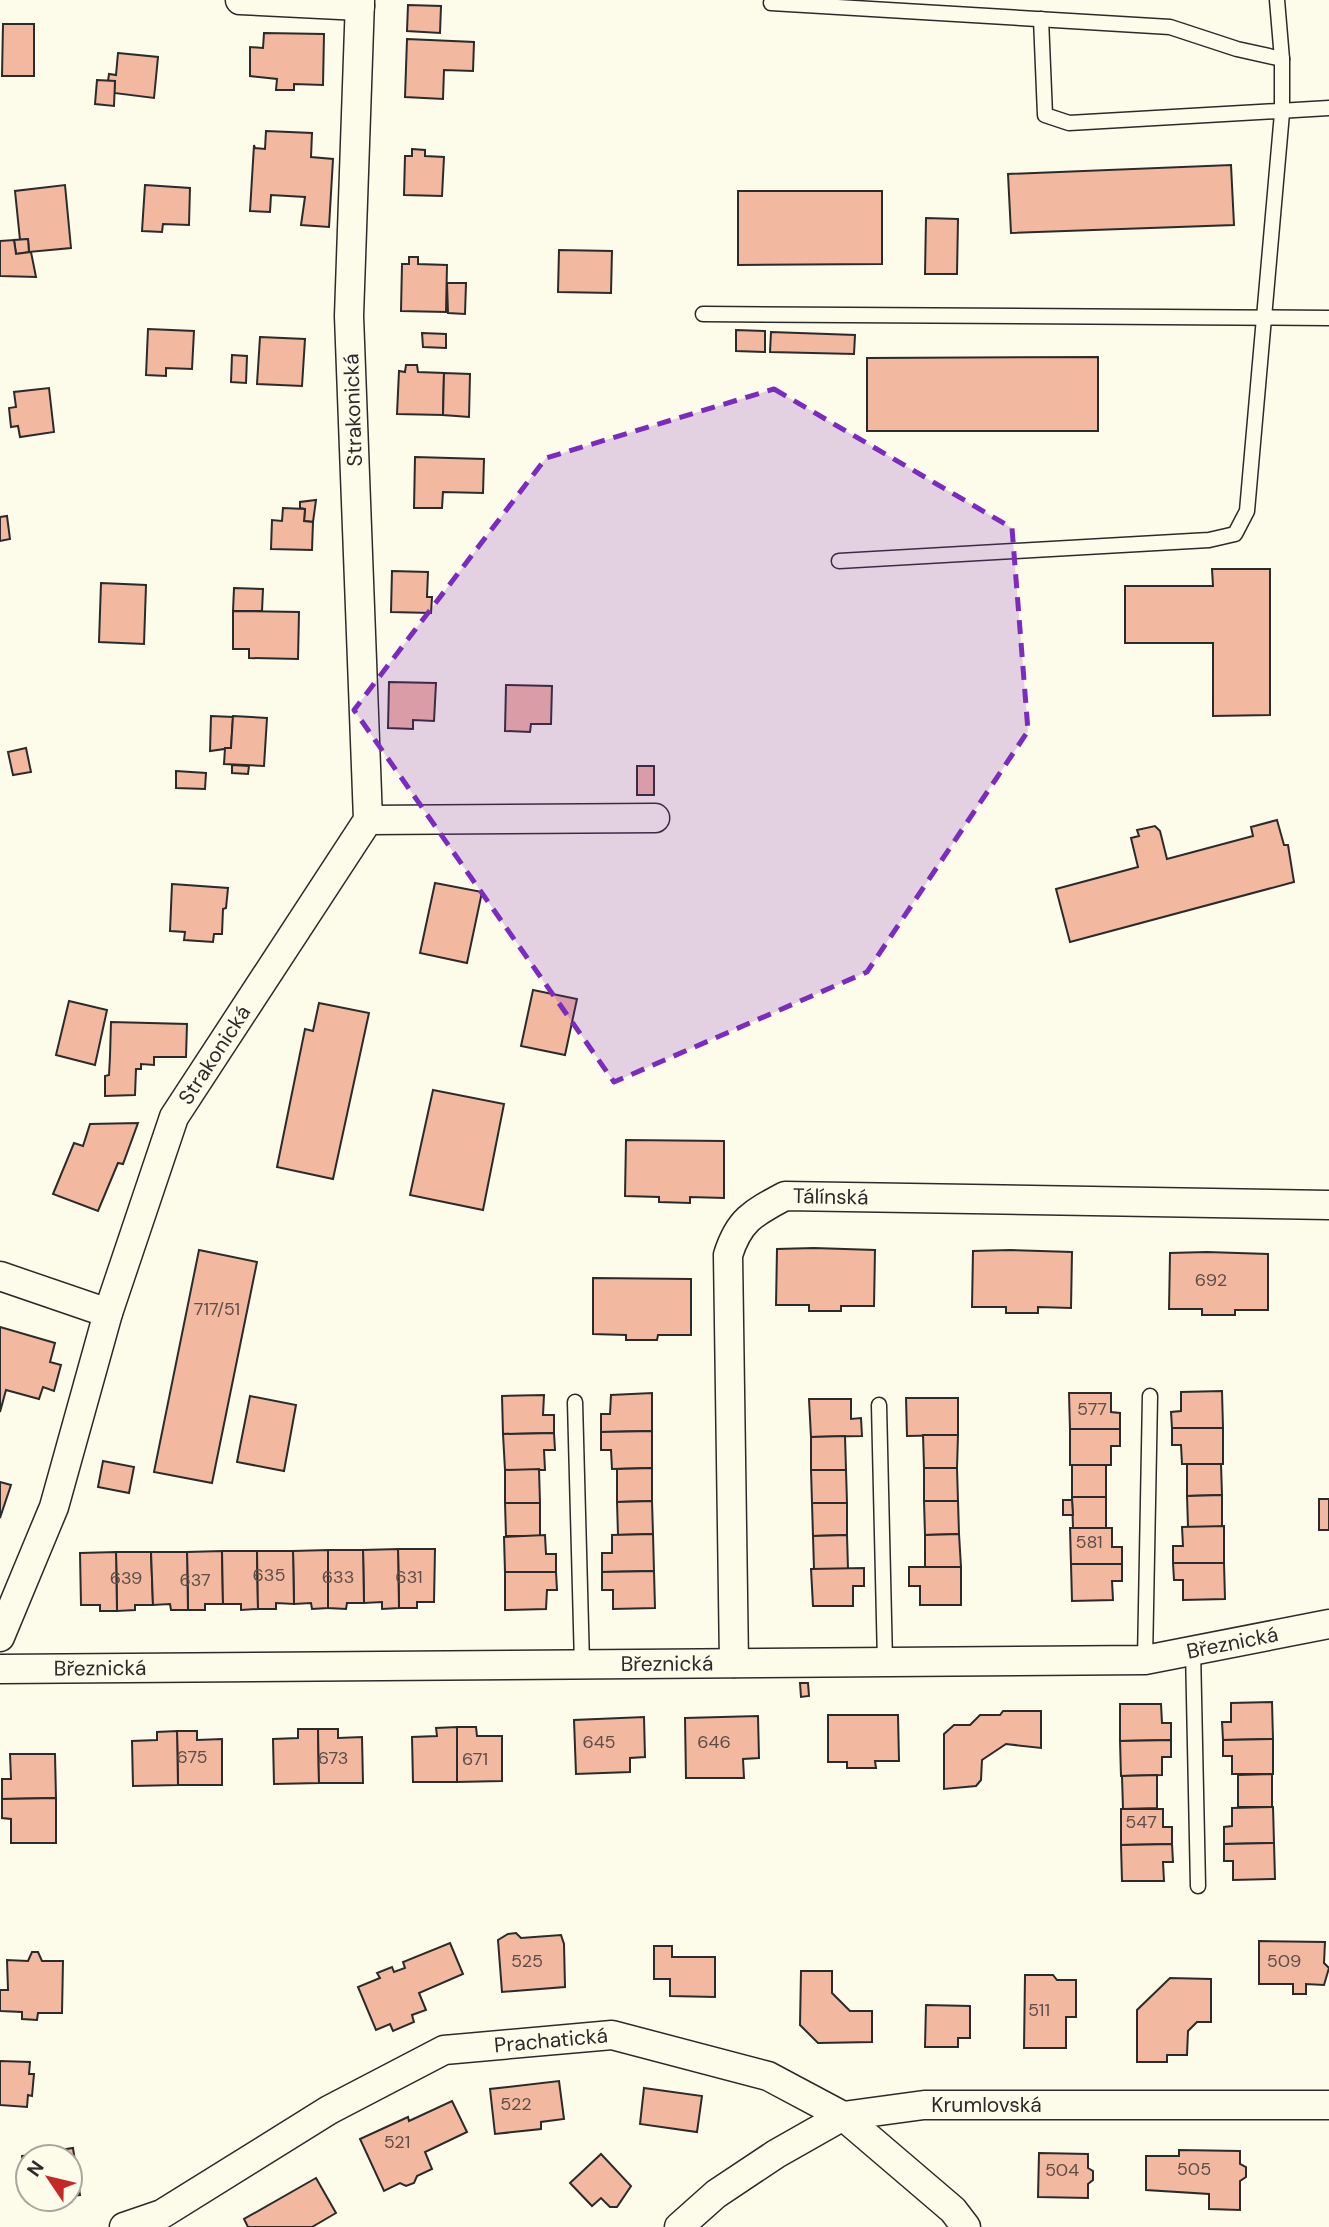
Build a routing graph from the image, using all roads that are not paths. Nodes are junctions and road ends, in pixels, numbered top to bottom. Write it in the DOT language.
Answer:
graph roads {
  1 [pos="240,0"];
  2 [pos="1277,0"];
  3 [pos="360,3"];
  4 [pos="771,3"];
  5 [pos="1041,19"];
  6 [pos="1282,59"];
  7 [pos="1329,108"];
  8 [pos="1282,113"];
  9 [pos="703,314"];
  10 [pos="1266,317"];
  11 [pos="1329,318"];
  12 [pos="839,561"];
  13 [pos="654,818"];
  14 [pos="368,820"];
  15 [pos="1329,1205"];
  16 [pos="0,1276"];
  17 [pos="108,1313"];
  18 [pos="1150,1396"];
  19 [pos="575,1402"];
  20 [pos="878,1405"];
  21 [pos="1329,1624"];
  22 [pos="0,1636"];
  23 [pos="1193,1650"];
  24 [pos="1145,1660"];
  25 [pos="884,1662"];
  26 [pos="734,1663"];
  27 [pos="582,1664"];
  28 [pos="0,1669"];
  29 [pos="1198,1886"];
  30 [pos="1329,2105"];
  31 [pos="844,2116"];
  32 [pos="124,2227"];
  33 [pos="679,2227"];
  34 [pos="966,2227"];
  1 -- 3 [label="street"];
  2 -- 6 [label="lane"];
  3 -- 14 [label="street, Strakonická"];
  4 -- 5 [label="lane"];
  5 -- 6 [label="lane"];
  5 -- 8 [label="lane"];
  6 -- 8 [label="lane"];
  7 -- 8 [label="lane"];
  8 -- 10 [label="lane"];
  9 -- 10 [label="lane"];
  10 -- 11 [label="lane"];
  10 -- 12 [label="lane"];
  13 -- 14 [label="street"];
  14 -- 17 [label="street, Strakonická"];
  15 -- 26 [label="street, Tálínská"];
  16 -- 17 [label="street"];
  17 -- 22 [label="street, Strakonická"];
  18 -- 24 [label="lane"];
  19 -- 27 [label="lane"];
  20 -- 25 [label="lane"];
  21 -- 23 [label="street, Březnická"];
  23 -- 24 [label="street, Březnická"];
  23 -- 29 [label="lane"];
  24 -- 25 [label="street, Březnická"];
  25 -- 26 [label="street, Březnická"];
  26 -- 27 [label="street, Březnická"];
  27 -- 28 [label="street, Březnická"];
  30 -- 31 [label="street, Krumlovská"];
  31 -- 32 [label="street, Prachatická"];
  31 -- 33 [label="street, Krumlovská"];
  31 -- 34 [label="street, Prachatická"];
}
